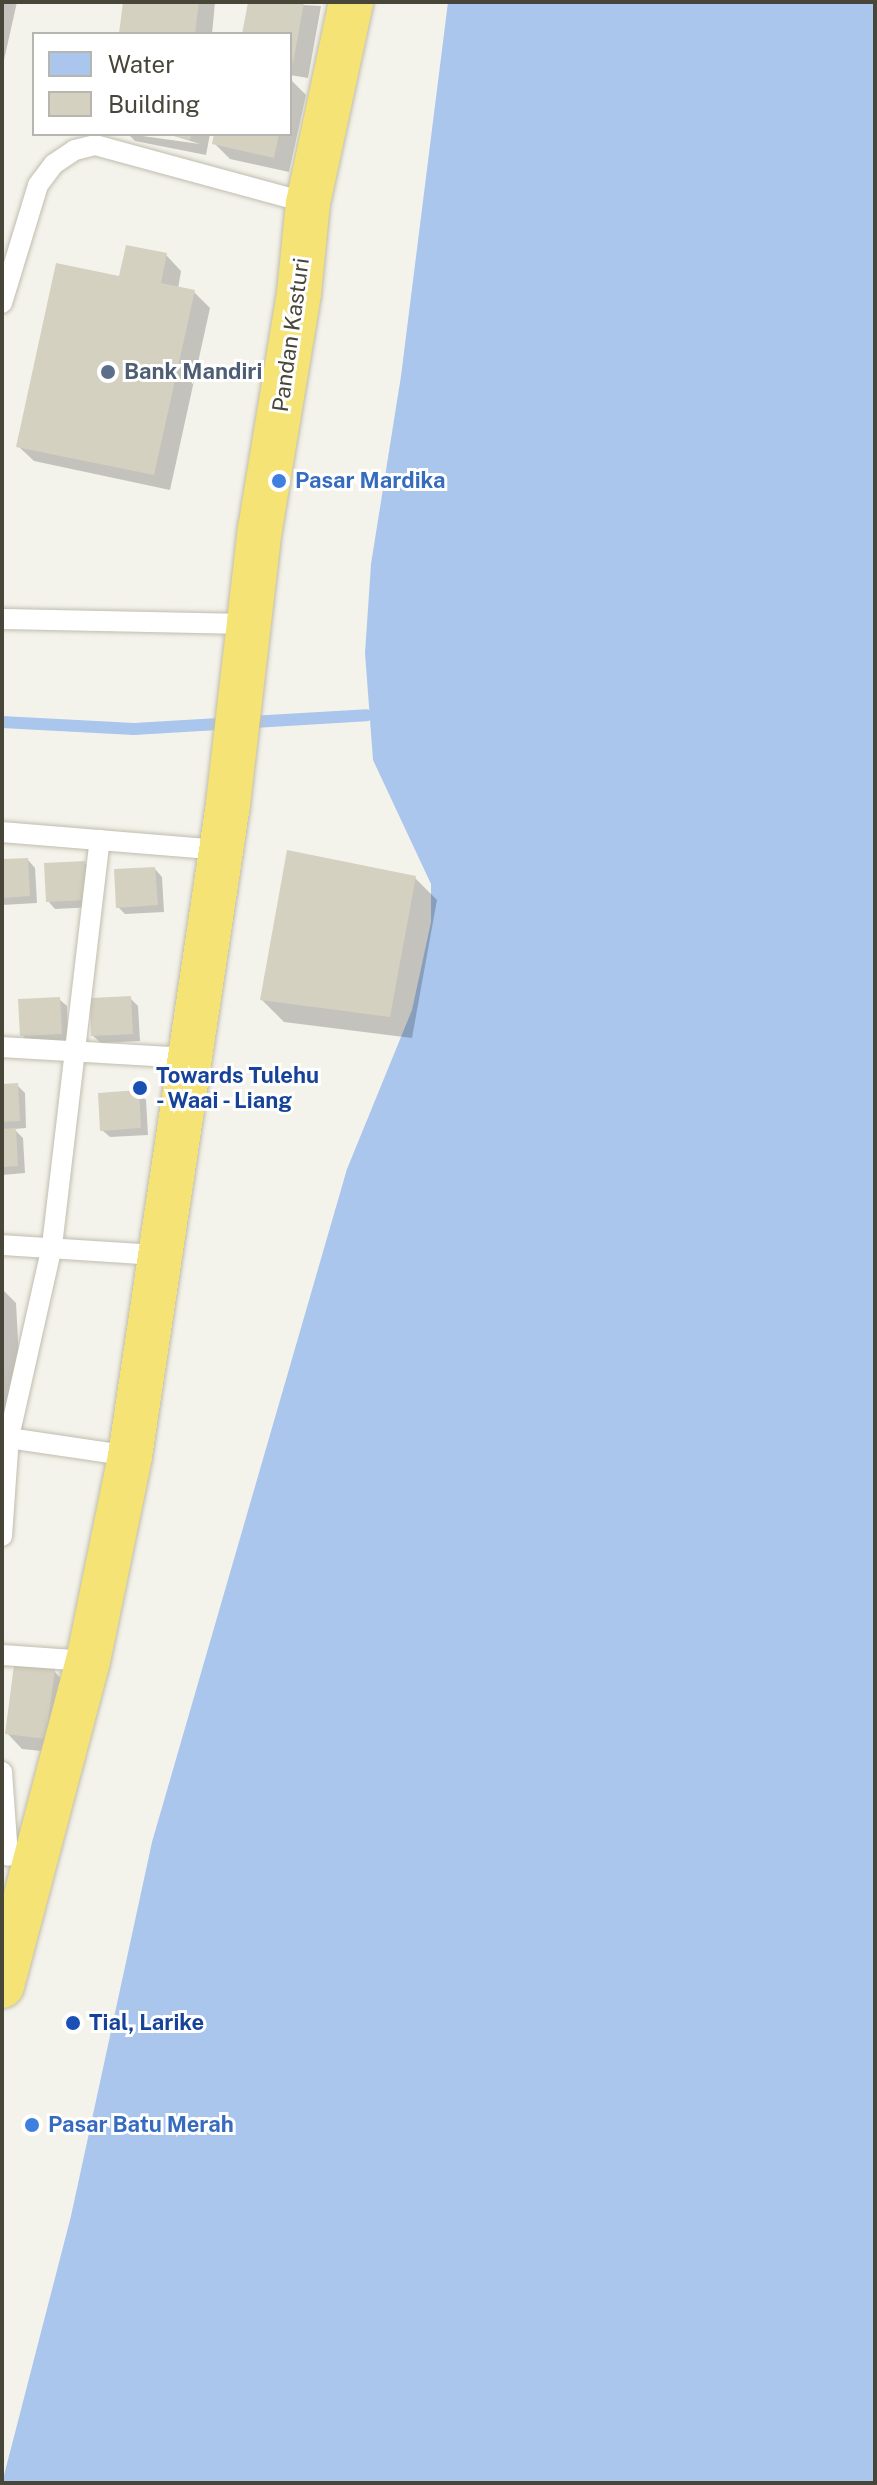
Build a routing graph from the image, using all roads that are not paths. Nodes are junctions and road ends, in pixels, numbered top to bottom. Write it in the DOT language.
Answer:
graph roads {
  1 [pos="351,2"];
  2 [pos="308,203"];
  3 [pos="2,303"];
  4 [pos="2,619"];
  5 [pos="248,624"];
  6 [pos="2,832"];
  7 [pos="100,840"];
  8 [pos="221,850"];
  9 [pos="2,1047"];
  10 [pos="76,1051"];
  11 [pos="186,1058"];
  12 [pos="2,1245"];
  13 [pos="52,1246"];
  14 [pos="158,1255"];
  15 [pos="5,1437"];
  16 [pos="130,1456"];
  17 [pos="2,1536"];
  18 [pos="2,1655"];
  19 [pos="88,1661"];
  20 [pos="2,1772"];
  21 [pos="16,1855"];
  22 [pos="2,1986"];
  1 -- 2 [label="highway, Pandan Kasturi"];
  2 -- 3 [label="lane"];
  2 -- 5 [label="highway, Pandan Kasturi"];
  4 -- 5 [label="lane"];
  5 -- 8 [label="highway, Pandan Kasturi"];
  6 -- 7 [label="lane"];
  7 -- 8 [label="lane"];
  7 -- 10 [label="lane"];
  8 -- 11 [label="highway, Pandan Kasturi"];
  9 -- 10 [label="lane"];
  10 -- 11 [label="lane"];
  10 -- 13 [label="lane"];
  11 -- 14 [label="highway, Pandan Kasturi"];
  12 -- 13 [label="lane"];
  13 -- 14 [label="lane"];
  13 -- 15 [label="lane"];
  14 -- 16 [label="highway, Pandan Kasturi"];
  15 -- 16 [label="lane"];
  15 -- 17 [label="lane"];
  16 -- 19 [label="highway, Pandan Kasturi"];
  18 -- 19 [label="lane"];
  19 -- 21 [label="highway, Pandan Kasturi"];
  20 -- 21 [label="lane"];
  21 -- 22 [label="highway, Pandan Kasturi"];
}
